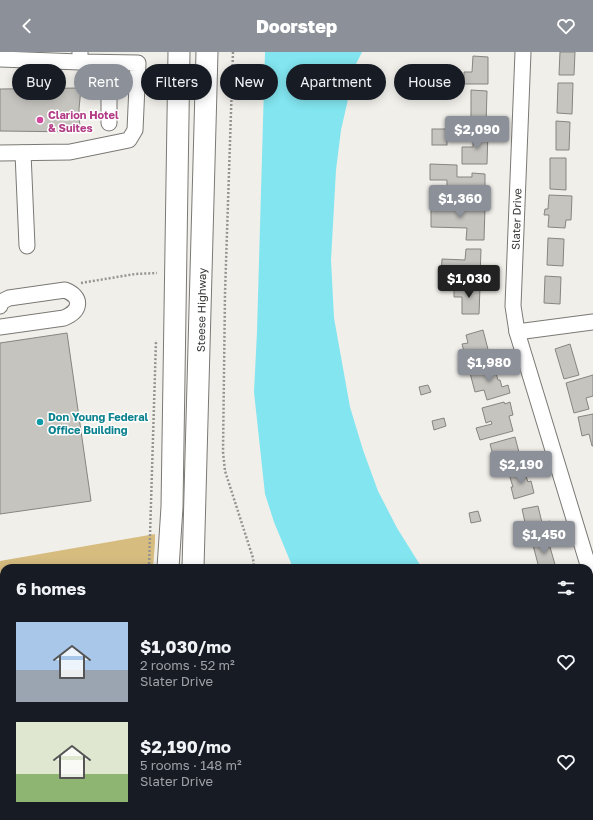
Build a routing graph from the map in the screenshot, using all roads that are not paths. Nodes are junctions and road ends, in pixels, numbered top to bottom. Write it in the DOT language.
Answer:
graph roads {
  1 [pos="179,52"];
  2 [pos="207,52"];
  3 [pos="523,52"];
  4 [pos="80,57"];
  5 [pos="0,59"];
  6 [pos="109,63"];
  7 [pos="109,123"];
  8 [pos="0,153"];
  9 [pos="23,153"];
  10 [pos="27,246"];
  11 [pos="0,306"];
  12 [pos="593,322"];
  13 [pos="0,326"];
  14 [pos="517,332"];
  15 [pos="168,564"];
  16 [pos="193,564"];
  17 [pos="588,564"];
  1 -- 15 [label="highway"];
  2 -- 16 [label="highway, Steese Highway"];
  3 -- 14 [label="street, Slater Drive"];
  4 -- 5 [label="street"];
  4 -- 6 [label="street"];
  6 -- 7 [label="street"];
  6 -- 9 [label="street"];
  8 -- 9 [label="street"];
  9 -- 10 [label="street"];
  11 -- 13 [label="street"];
  12 -- 14 [label="street"];
  14 -- 17 [label="street, Slater Drive"];
}
